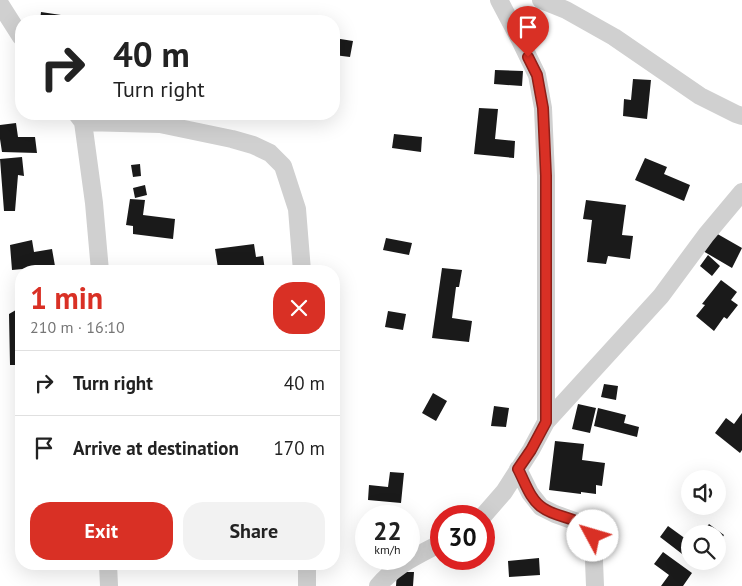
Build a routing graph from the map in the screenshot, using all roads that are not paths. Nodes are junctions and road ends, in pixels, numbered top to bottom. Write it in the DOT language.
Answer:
graph roads {
  1 [pos="499,0"];
  2 [pos="540,0"];
  3 [pos="0,4"];
  4 [pos="15,28"];
  5 [pos="742,116"];
  6 [pos="80,120"];
  7 [pos="107,120"];
  8 [pos="742,192"];
  9 [pos="99,265"];
  10 [pos="302,265"];
  11 [pos="546,422"];
  12 [pos="518,469"];
  13 [pos="492,505"];
  14 [pos="430,549"];
  15 [pos="108,570"];
  16 [pos="307,570"];
  17 [pos="109,586"];
  18 [pos="307,586"];
  19 [pos="378,586"];
  20 [pos="595,586"];
  1 -- 11 [label="street"];
  2 -- 5 [label="street"];
  3 -- 4 [label="street"];
  6 -- 9 [label="street"];
  7 -- 10 [label="street"];
  8 -- 11 [label="street"];
  11 -- 12 [label="street"];
  12 -- 13 [label="street"];
  12 -- 20 [label="street"];
  14 -- 19 [label="street"];
  15 -- 17 [label="street"];
  16 -- 18 [label="street"];
}
